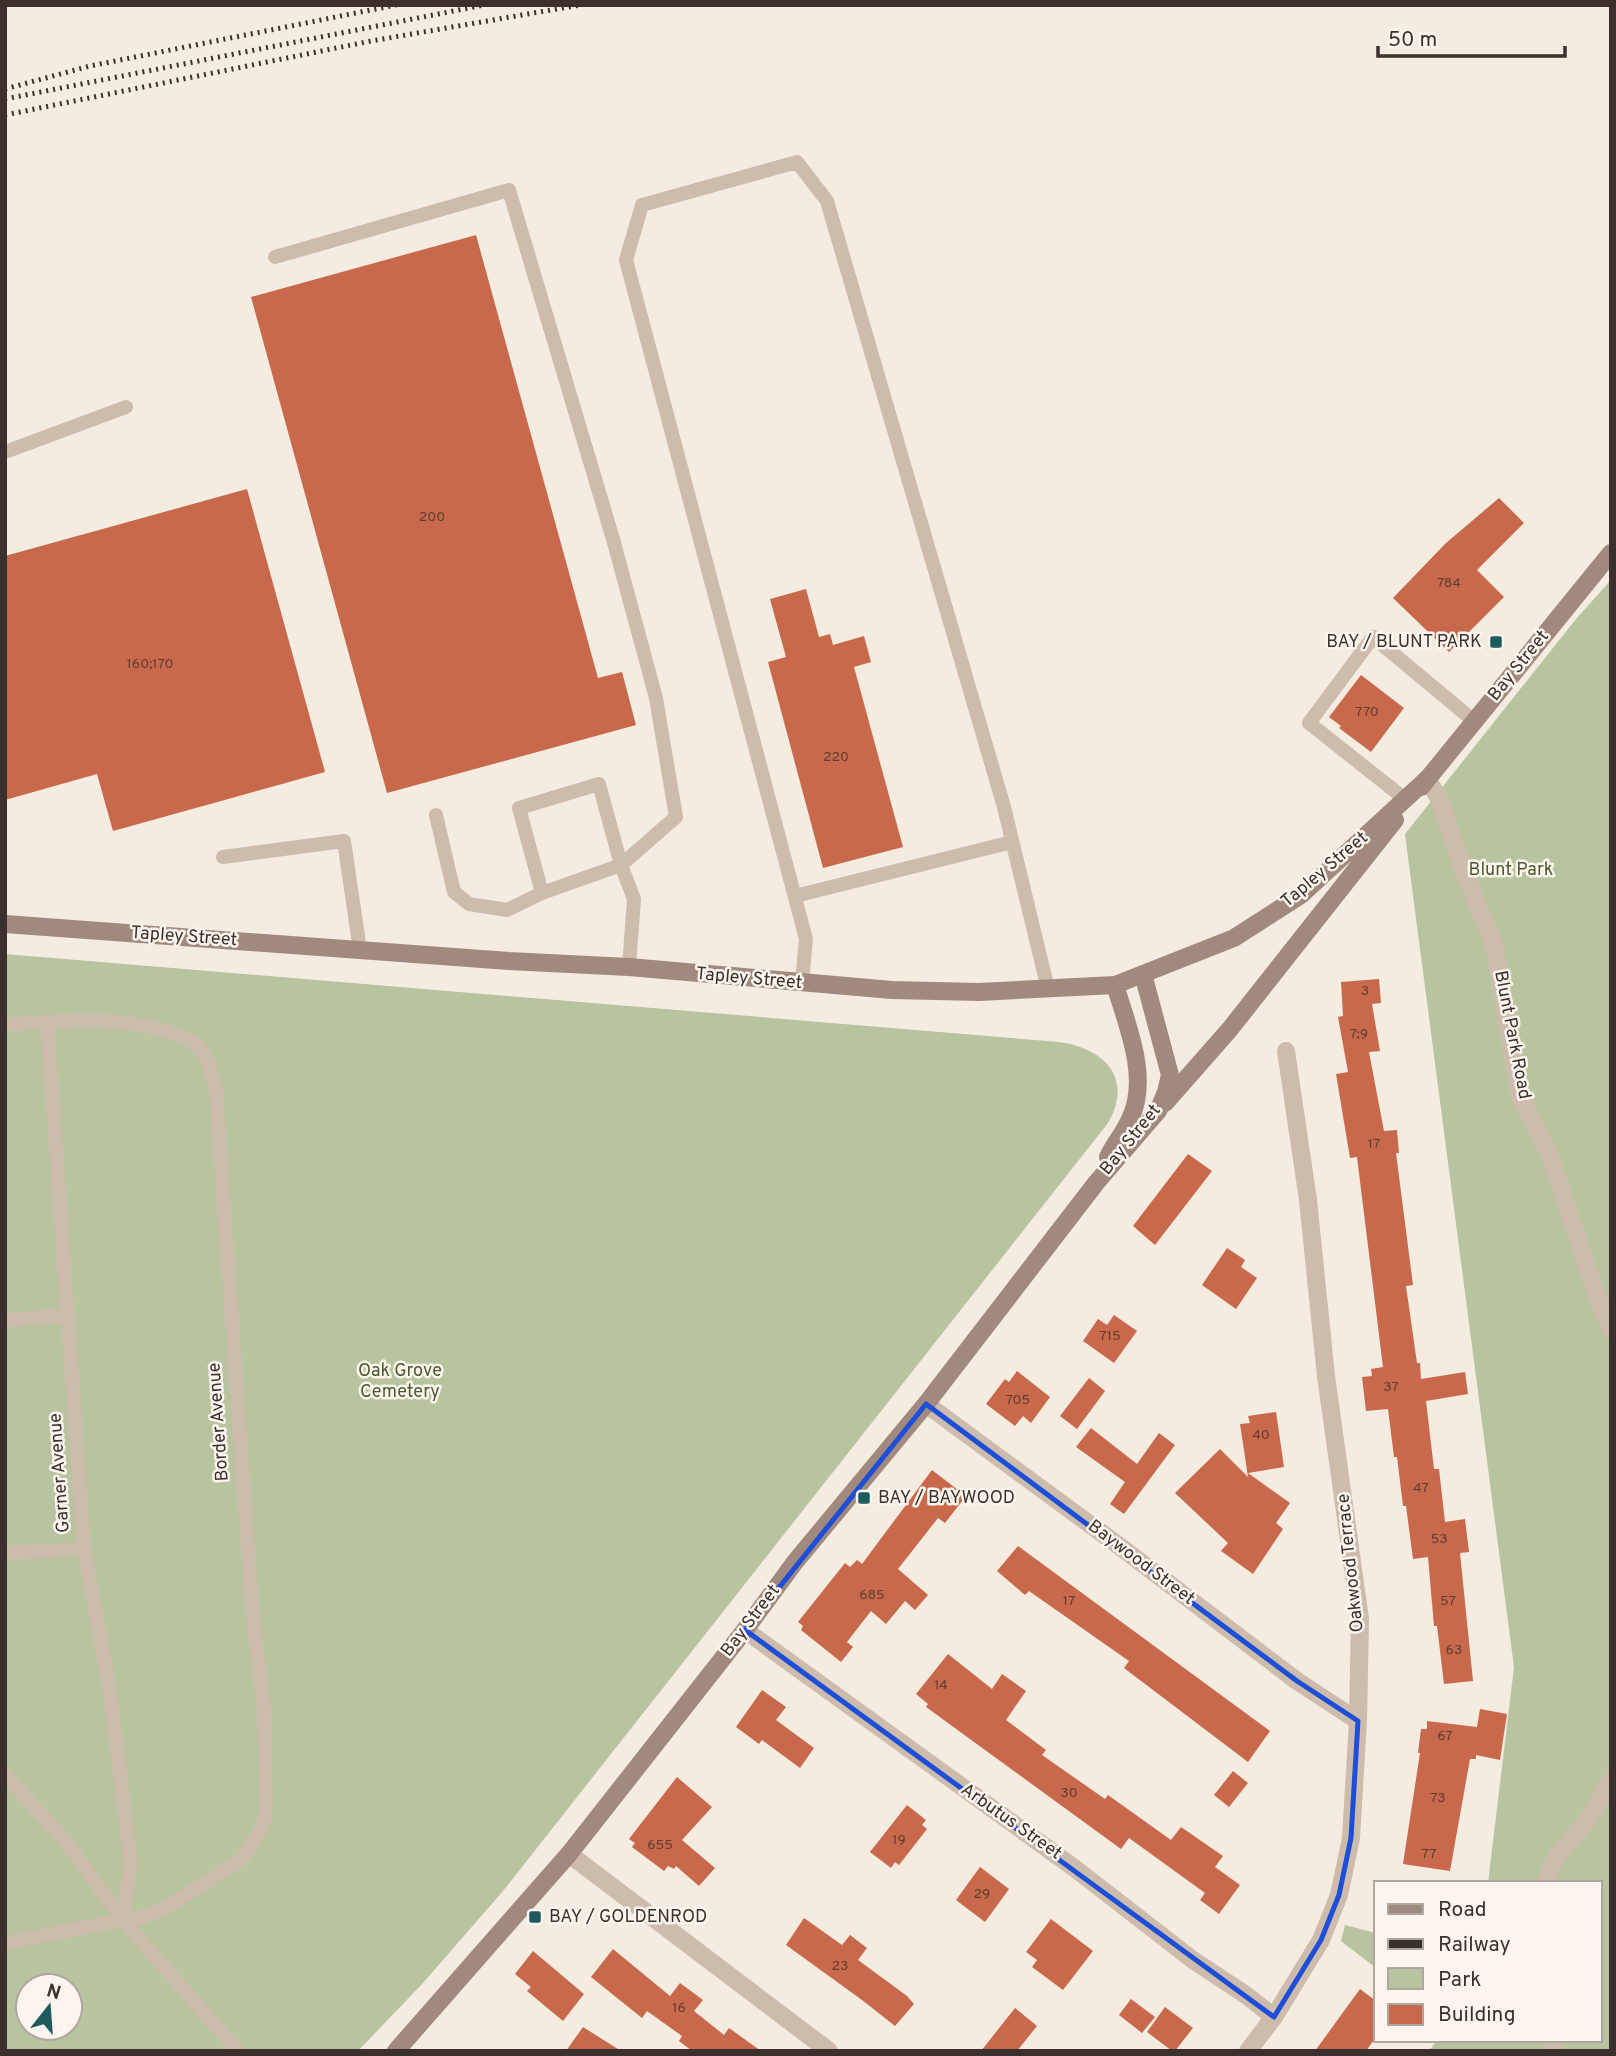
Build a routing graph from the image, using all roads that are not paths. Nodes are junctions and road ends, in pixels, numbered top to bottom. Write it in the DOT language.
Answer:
graph roads {
  1 [pos="275,257"];
  2 [pos="126,407"];
  3 [pos="5,452"];
  4 [pos="1611,553"];
  5 [pos="1474,721"];
  6 [pos="1427,779"];
  7 [pos="1405,799"];
  8 [pos="436,815"];
  9 [pos="1012,842"];
  10 [pos="223,857"];
  11 [pos="621,865"];
  12 [pos="542,893"];
  13 [pos="795,896"];
  14 [pos="5,924"];
  15 [pos="360,950"];
  16 [pos="628,967"];
  17 [pos="1143,974"];
  18 [pos="803,983"];
  19 [pos="1115,985"];
  20 [pos="1048,989"];
  21 [pos="47,1021"];
  22 [pos="5,1025"];
  23 [pos="1286,1051"];
  24 [pos="1158,1111"];
  25 [pos="1096,1183"];
  26 [pos="69,1315"];
  27 [pos="5,1320"];
  28 [pos="1611,1330"];
  29 [pos="926,1404"];
  30 [pos="84,1549"];
  31 [pos="5,1553"];
  32 [pos="746,1630"];
  33 [pos="1358,1721"];
  34 [pos="5,1774"];
  35 [pos="1611,1780"];
  36 [pos="569,1853"];
  37 [pos="1546,1881"];
  38 [pos="125,1921"];
  39 [pos="5,1943"];
  40 [pos="1274,2017"];
  41 [pos="238,2051"];
  42 [pos="397,2051"];
  43 [pos="829,2051"];
  44 [pos="1248,2051"];
  1 -- 11 [label="lane"];
  2 -- 3 [label="lane"];
  4 -- 5 [label="main road, Bay Street"];
  5 -- 6 [label="main road, Bay Street"];
  5 -- 7 [label="lane"];
  6 -- 7 [label="main road, Tapley Street"];
  6 -- 24 [label="main road"];
  6 -- 28 [label="street, Blunt Park Road"];
  7 -- 17 [label="main road, Tapley Street"];
  8 -- 12 [label="lane"];
  9 -- 13 [label="lane"];
  9 -- 13 [label="lane"];
  9 -- 20 [label="lane"];
  10 -- 15 [label="lane"];
  11 -- 12 [label="lane"];
  11 -- 12 [label="lane"];
  11 -- 16 [label="lane"];
  13 -- 18 [label="lane"];
  14 -- 15 [label="main road, Tapley Street"];
  15 -- 16 [label="main road, Tapley Street"];
  16 -- 18 [label="main road, Tapley Street"];
  17 -- 19 [label="main road, Tapley Street"];
  17 -- 24 [label="main road, Bay Street"];
  18 -- 20 [label="main road, Tapley Street"];
  19 -- 20 [label="main road, Tapley Street"];
  19 -- 25 [label="main road, Bay Street"];
  21 -- 22 [label="lane, Border Avenue"];
  21 -- 26 [label="lane, Garner Avenue"];
  21 -- 38 [label="lane, Border Avenue"];
  23 -- 33 [label="street, Oakwood Terrace"];
  24 -- 25 [label="main road, Bay Street"];
  25 -- 29 [label="main road, Bay Street"];
  26 -- 27 [label="lane"];
  26 -- 30 [label="lane, Garner Avenue"];
  29 -- 32 [label="main road, Bay Street"];
  29 -- 33 [label="street, Baywood Street"];
  30 -- 31 [label="lane"];
  30 -- 38 [label="lane, Garner Avenue"];
  32 -- 36 [label="main road, Bay Street"];
  32 -- 40 [label="street, Arbutus Street"];
  33 -- 40 [label="street, Oakwood Terrace"];
  34 -- 38 [label="lane"];
  35 -- 37 [label="street"];
  36 -- 42 [label="main road, Bay Street"];
  36 -- 43 [label="street"];
  38 -- 39 [label="lane, Border Avenue"];
  38 -- 41 [label="lane"];
  40 -- 44 [label="street, Oakwood Terrace"];
}
